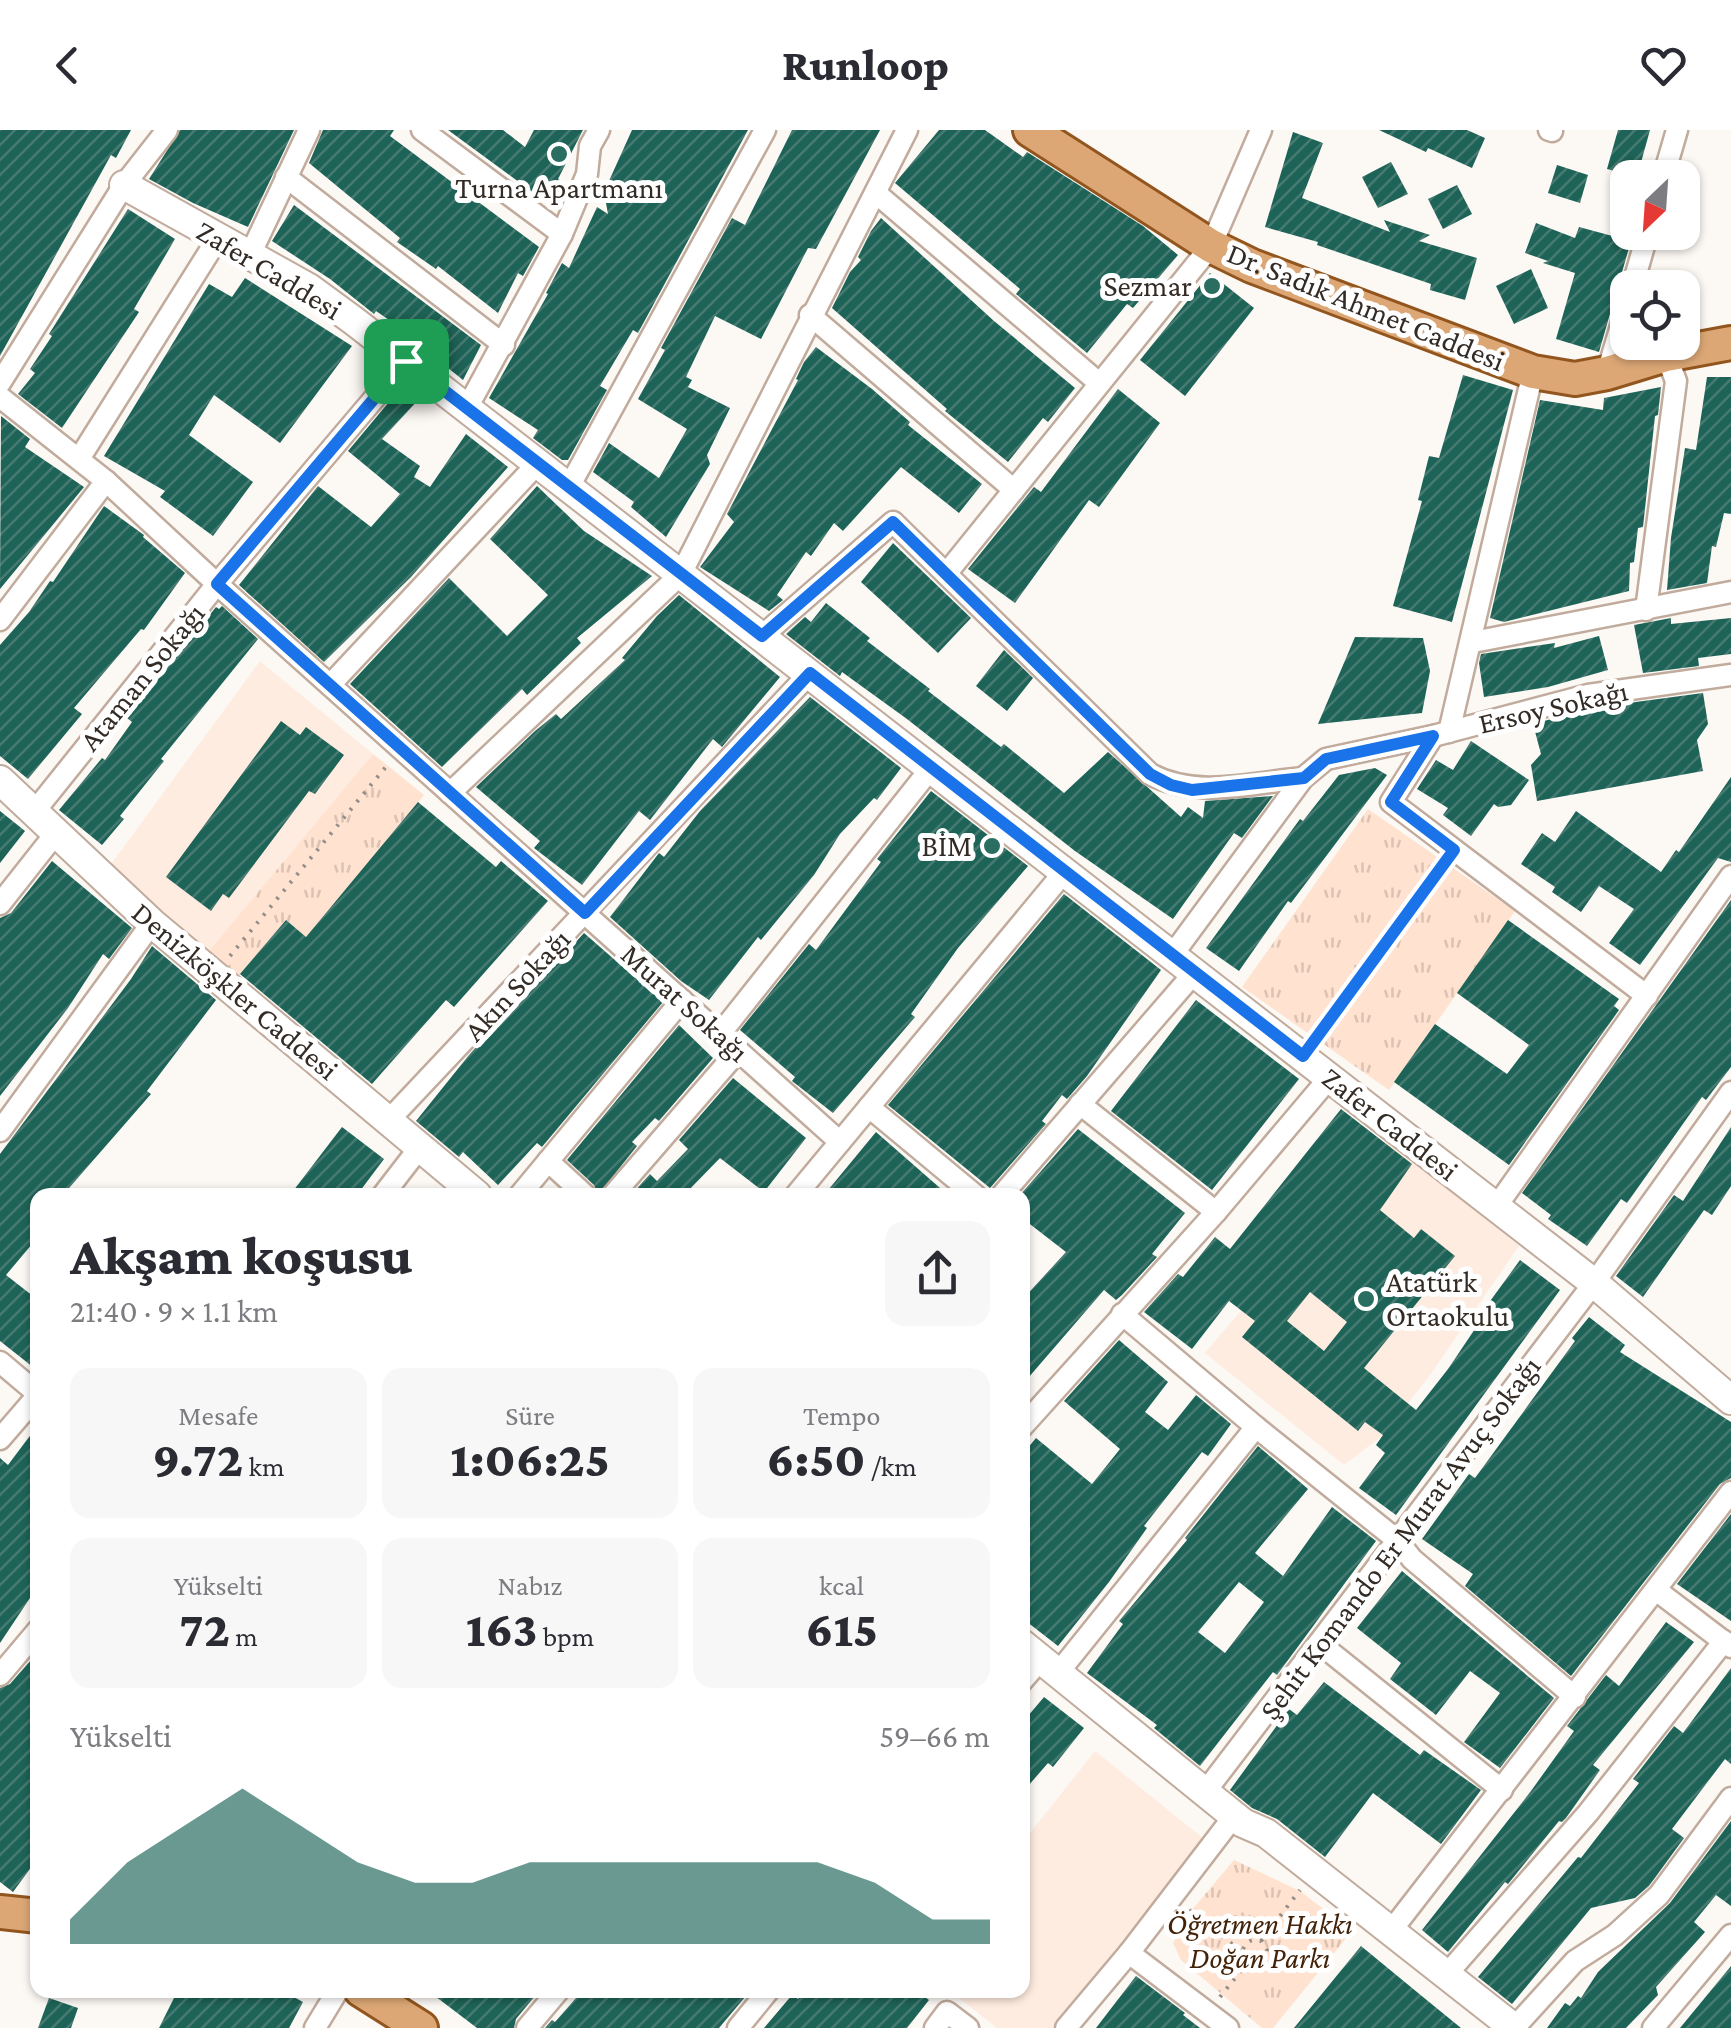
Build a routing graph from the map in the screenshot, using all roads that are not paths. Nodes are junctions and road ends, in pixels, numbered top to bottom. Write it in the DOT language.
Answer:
graph roads {
  1 [pos="167,130"];
  2 [pos="309,130"];
  3 [pos="422,130"];
  4 [pos="599,130"];
  5 [pos="765,130"];
  6 [pos="907,130"];
  7 [pos="1030,130"];
  8 [pos="1261,130"];
  9 [pos="1677,130"];
  10 [pos="1668,160"];
  11 [pos="286,177"];
  12 [pos="124,185"];
  13 [pos="877,194"];
  14 [pos="562,234"];
  15 [pos="218,238"];
  16 [pos="1211,246"];
  17 [pos="250,255"];
  18 [pos="810,315"];
  19 [pos="1731,342"];
  20 [pos="504,345"];
  21 [pos="1700,348"];
  22 [pos="1611,360"];
  23 [pos="1650,360"];
  24 [pos="1668,360"];
  25 [pos="406,361"];
  26 [pos="1533,372"];
  27 [pos="1607,373"];
  28 [pos="1099,382"];
  29 [pos="0,383"];
  30 [pos="0,396"];
  31 [pos="467,408"];
  32 [pos="78,459"];
  33 [pos="538,463"];
  34 [pos="106,481"];
  35 [pos="569,487"];
  36 [pos="1014,490"];
  37 [pos="681,574"];
  38 [pos="946,574"];
  39 [pos="217,584"];
  40 [pos="1731,592"];
  41 [pos="1646,610"];
  42 [pos="0,620"];
  43 [pos="762,636"];
  44 [pos="1473,642"];
  45 [pos="810,673"];
  46 [pos="1731,675"];
  47 [pos="330,685"];
  48 [pos="1441,734"];
  49 [pos="932,768"];
  50 [pos="1304,778"];
  51 [pos="0,780"];
  52 [pos="450,792"];
  53 [pos="34,812"];
  54 [pos="56,833"];
  55 [pos="1065,871"];
  56 [pos="1731,876"];
  57 [pos="0,904"];
  58 [pos="585,913"];
  59 [pos="152,923"];
  60 [pos="1184,963"];
  61 [pos="1648,996"];
  62 [pos="682,1000"];
  63 [pos="720,1034"];
  64 [pos="738,1051"];
  65 [pos="1330,1077"];
  66 [pos="1731,1092"];
  67 [pos="1080,1104"];
  68 [pos="869,1107"];
  69 [pos="388,1121"];
  70 [pos="0,1131"];
  71 [pos="840,1142"];
  72 [pos="420,1147"];
  73 [pos="548,1161"];
  74 [pos="388,1188"];
  75 [pos="469,1188"];
  76 [pos="526,1188"];
  77 [pos="577,1188"];
  78 [pos="619,1188"];
  79 [pos="802,1188"];
  80 [pos="967,1188"];
  81 [pos="1008,1188"];
  82 [pos="1496,1206"];
  83 [pos="1216,1212"];
  84 [pos="1594,1283"];
  85 [pos="1122,1314"];
  86 [pos="0,1362"];
  87 [pos="30,1387"];
  88 [pos="1731,1400"];
  89 [pos="30,1403"];
  90 [pos="1030,1418"];
  91 [pos="1256,1428"];
  92 [pos="0,1439"];
  93 [pos="1731,1492"];
  94 [pos="1398,1540"];
  95 [pos="1656,1590"];
  96 [pos="30,1639"];
  97 [pos="1319,1643"];
  98 [pos="1728,1644"];
  99 [pos="1040,1658"];
  100 [pos="0,1675"];
  101 [pos="1575,1696"];
  102 [pos="1502,1790"];
  103 [pos="1205,1792"];
  104 [pos="1731,1798"];
  105 [pos="1241,1821"];
  106 [pos="1731,1935"];
  107 [pos="1387,1937"];
  108 [pos="1130,1952"];
  109 [pos="1441,1980"];
  110 [pos="352,1998"];
  111 [pos="372,1998"];
  112 [pos="552,1998"];
  113 [pos="763,1998"];
  114 [pos="315,2028"];
  115 [pos="421,2028"];
  116 [pos="527,2028"];
  117 [pos="738,2028"];
  118 [pos="934,2028"];
  119 [pos="968,2028"];
  120 [pos="1066,2028"];
  121 [pos="1228,2028"];
  122 [pos="1490,2028"];
  123 [pos="1514,2028"];
  124 [pos="1654,2028"];
  1 -- 12 [label="street"];
  2 -- 11 [label="street"];
  3 -- 14 [label="street"];
  4 -- 14 [label="street"];
  5 -- 35 [label="street"];
  6 -- 13 [label="street"];
  7 -- 16 [label="main road, Dr. Sadık Ahmet Caddesi"];
  8 -- 16 [label="street"];
  9 -- 10 [label="street"];
  11 -- 17 [label="street"];
  11 -- 20 [label="street"];
  12 -- 15 [label="street, Zafer Caddesi"];
  12 -- 29 [label="street"];
  13 -- 18 [label="street"];
  13 -- 28 [label="street"];
  14 -- 20 [label="street"];
  15 -- 17 [label="street, Zafer Caddesi"];
  15 -- 32 [label="street"];
  16 -- 26 [label="main road, Dr. Sadık Ahmet Caddesi"];
  16 -- 28 [label="street"];
  17 -- 25 [label="street, Zafer Caddesi"];
  18 -- 36 [label="street"];
  18 -- 37 [label="street"];
  19 -- 21 [label="main road, Dr. Sadık Ahmet Caddesi"];
  20 -- 31 [label="street"];
  22 -- 27 [label="street"];
  23 -- 27 [label="main road, Dr. Sadık Ahmet Caddesi"];
  24 -- 41 [label="street"];
  25 -- 31 [label="street, Zafer Caddesi"];
  25 -- 39 [label="street, Ataman Sokağı"];
  26 -- 27 [label="main road, Dr. Sadık Ahmet Caddesi"];
  26 -- 44 [label="street"];
  28 -- 36 [label="street"];
  30 -- 32 [label="street, Murat Sokağı"];
  31 -- 33 [label="street, Zafer Caddesi"];
  32 -- 34 [label="street, Murat Sokağı"];
  33 -- 35 [label="street, Zafer Caddesi"];
  33 -- 47 [label="street"];
  34 -- 39 [label="street, Murat Sokağı"];
  34 -- 42 [label="street"];
  35 -- 37 [label="street, Zafer Caddesi"];
  36 -- 38 [label="street"];
  37 -- 43 [label="street, Zafer Caddesi"];
  37 -- 52 [label="street"];
  38 -- 43 [label="street"];
  38 -- 50 [label="street"];
  39 -- 47 [label="street, Murat Sokağı"];
  39 -- 53 [label="street, Ataman Sokağı"];
  40 -- 41 [label="street"];
  41 -- 44 [label="street"];
  43 -- 45 [label="street, Zafer Caddesi"];
  44 -- 48 [label="street"];
  45 -- 49 [label="street, Zafer Caddesi"];
  45 -- 58 [label="street, Akın Sokağı"];
  46 -- 48 [label="street, Ersoy Sokağı"];
  47 -- 52 [label="street, Murat Sokağı"];
  48 -- 50 [label="street, Ersoy Sokağı"];
  48 -- 61 [label="street"];
  49 -- 55 [label="street, Zafer Caddesi"];
  49 -- 63 [label="street"];
  50 -- 60 [label="street, Ersoy Sokağı"];
  51 -- 53 [label="street, Denizköşkler Caddesi"];
  52 -- 58 [label="street, Murat Sokağı"];
  53 -- 54 [label="street, Denizköşkler Caddesi"];
  54 -- 57 [label="street"];
  54 -- 59 [label="street, Denizköşkler Caddesi"];
  55 -- 60 [label="street, Zafer Caddesi"];
  55 -- 68 [label="street"];
  56 -- 61 [label="street"];
  58 -- 62 [label="street, Murat Sokağı"];
  58 -- 69 [label="street, Akın Sokağı"];
  59 -- 69 [label="street, Denizköşkler Caddesi"];
  59 -- 70 [label="street"];
  60 -- 65 [label="street, Zafer Caddesi"];
  60 -- 67 [label="street, Ersoy Sokağı"];
  61 -- 82 [label="street"];
  62 -- 63 [label="street, Murat Sokağı"];
  62 -- 73 [label="street"];
  63 -- 64 [label="street, Murat Sokağı"];
  64 -- 71 [label="street, Murat Sokağı"];
  64 -- 78 [label="street"];
  65 -- 82 [label="street, Zafer Caddesi"];
  65 -- 83 [label="street"];
  66 -- 84 [label="street, Şehit Komando Er Murat Avuç Sokağı"];
  67 -- 81 [label="street, Ersoy Sokağı"];
  67 -- 83 [label="street"];
  68 -- 71 [label="street"];
  68 -- 80 [label="street"];
  69 -- 72 [label="street, Denizköşkler Caddesi"];
  71 -- 79 [label="street"];
  72 -- 74 [label="street"];
  72 -- 75 [label="street, Denizköşkler Caddesi"];
  73 -- 76 [label="street"];
  73 -- 77 [label="street"];
  82 -- 84 [label="street, Zafer Caddesi"];
  83 -- 85 [label="street"];
  84 -- 88 [label="street, Zafer Caddesi"];
  84 -- 94 [label="street, Şehit Komando Er Murat Avuç Sokağı"];
  85 -- 90 [label="street"];
  85 -- 91 [label="street"];
  86 -- 87 [label="street"];
  89 -- 92 [label="street"];
  91 -- 94 [label="street"];
  91 -- 99 [label="street"];
  93 -- 95 [label="street"];
  94 -- 97 [label="street, Şehit Komando Er Murat Avuç Sokağı"];
  94 -- 101 [label="street"];
  95 -- 98 [label="street"];
  95 -- 101 [label="street"];
  96 -- 100 [label="street"];
  97 -- 102 [label="street"];
  97 -- 103 [label="street, Şehit Komando Er Murat Avuç Sokağı"];
  98 -- 109 [label="street"];
  99 -- 103 [label="street"];
  101 -- 102 [label="street"];
  102 -- 107 [label="street"];
  103 -- 105 [label="street"];
  104 -- 123 [label="street"];
  105 -- 107 [label="street"];
  105 -- 107 [label="street"];
  105 -- 108 [label="street"];
  106 -- 124 [label="street"];
  107 -- 109 [label="street"];
  108 -- 120 [label="street"];
  108 -- 121 [label="street"];
  109 -- 122 [label="street"];
  109 -- 123 [label="street"];
  110 -- 114 [label="street"];
  111 -- 115 [label="main road"];
  112 -- 116 [label="street"];
  113 -- 117 [label="street"];
  118 -- 119 [label="street"];
}
